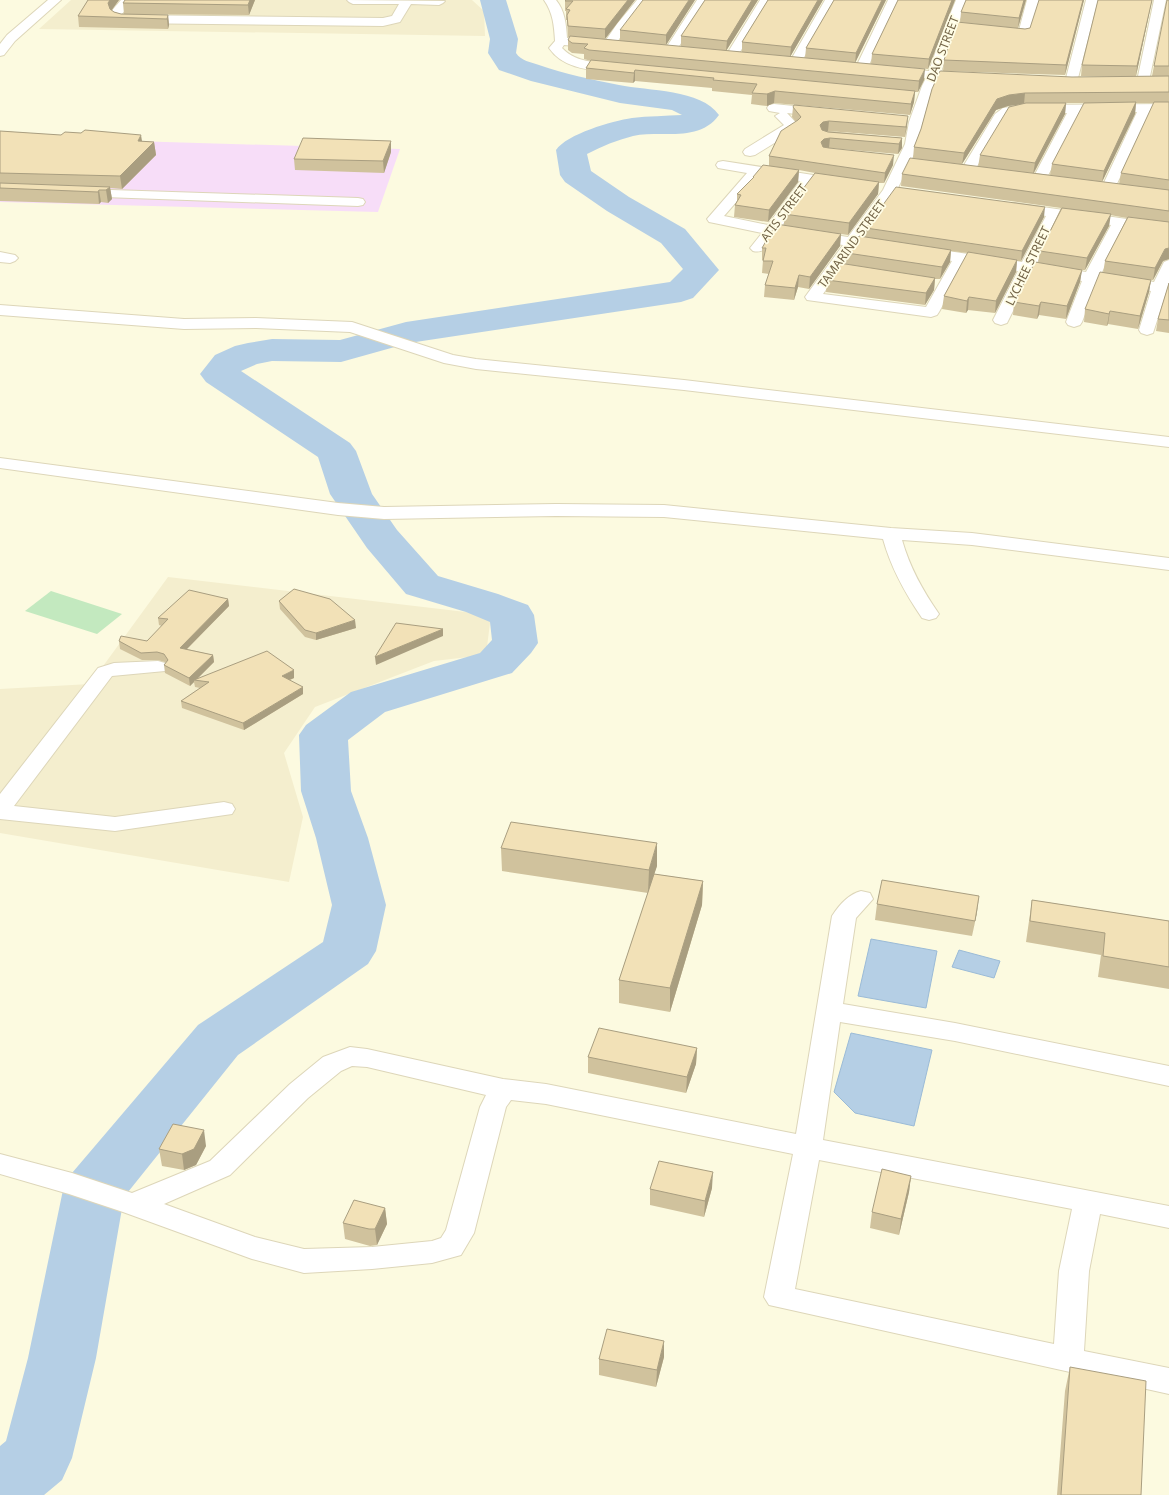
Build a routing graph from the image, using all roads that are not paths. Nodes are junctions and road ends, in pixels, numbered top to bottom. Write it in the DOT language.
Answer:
graph roads {
  1 [pos="55,0"];
  2 [pos="127,0"];
  3 [pos="353,0"];
  4 [pos="550,0"];
  5 [pos="643,0"];
  6 [pos="704,0"];
  7 [pos="766,0"];
  8 [pos="831,0"];
  9 [pos="894,0"];
  10 [pos="962,0"];
  11 [pos="1033,0"];
  12 [pos="1092,0"];
  13 [pos="1160,0"];
  14 [pos="407,1"];
  15 [pos="439,1"];
  16 [pos="951,27"];
  17 [pos="966,29"];
  18 [pos="988,31"];
  19 [pos="561,41"];
  20 [pos="609,45"];
  21 [pos="624,46"];
  22 [pos="654,49"];
  23 [pos="670,51"];
  24 [pos="0,52"];
  25 [pos="685,52"];
  26 [pos="716,55"];
  27 [pos="731,56"];
  28 [pos="746,58"];
  29 [pos="781,62"];
  30 [pos="795,63"];
  31 [pos="810,64"];
  32 [pos="846,68"];
  33 [pos="861,69"];
  34 [pos="627,70"];
  35 [pos="934,76"];
  36 [pos="984,79"];
  37 [pos="1055,82"];
  38 [pos="1071,82"];
  39 [pos="1087,82"];
  40 [pos="1127,82"];
  41 [pos="1143,82"];
  42 [pos="1156,82"];
  43 [pos="909,97"];
  44 [pos="925,98"];
  45 [pos="1146,108"];
  46 [pos="1169,108"];
  47 [pos="1076,109"];
  48 [pos="837,114"];
  49 [pos="900,120"];
  50 [pos="916,122"];
  51 [pos="896,143"];
  52 [pos="912,144"];
  53 [pos="750,152"];
  54 [pos="889,159"];
  55 [pos="908,163"];
  56 [pos="723,165"];
  57 [pos="954,168"];
  58 [pos="757,170"];
  59 [pos="968,170"];
  60 [pos="984,172"];
  61 [pos="810,178"];
  62 [pos="1023,178"];
  63 [pos="1039,180"];
  64 [pos="1054,182"];
  65 [pos="854,185"];
  66 [pos="1093,187"];
  67 [pos="882,189"];
  68 [pos="1108,189"];
  69 [pos="1123,191"];
  70 [pos="64,192"];
  71 [pos="905,192"];
  72 [pos="358,202"];
  73 [pos="1000,205"];
  74 [pos="1055,212"];
  75 [pos="1120,222"];
  76 [pos="1169,229"];
  77 [pos="772,230"];
  78 [pos="853,243"];
  79 [pos="758,248"];
  80 [pos="961,258"];
  81 [pos="1169,265"];
  82 [pos="1026,268"];
  83 [pos="1091,278"];
  84 [pos="1164,289"];
  85 [pos="0,310"];
  86 [pos="1001,320"];
  87 [pos="1074,322"];
  88 [pos="1147,330"];
  89 [pos="1169,442"];
  90 [pos="0,463"];
  91 [pos="891,534"];
  92 [pos="1169,564"];
  93 [pos="929,614"];
  94 [pos="158,667"];
  95 [pos="0,809"];
  96 [pos="224,809"];
  97 [pos="0,812"];
  98 [pos="861,900"];
  99 [pos="829,1011"];
  100 [pos="1169,1076"];
  101 [pos="503,1089"];
  102 [pos="808,1147"];
  103 [pos="0,1164"];
  104 [pos="1088,1201"];
  105 [pos="127,1203"];
  106 [pos="1169,1217"];
  107 [pos="1068,1360"];
  108 [pos="1169,1381"];
  1 -- 24 [label="street"];
  2 -- 14 [label="street"];
  3 -- 14 [label="street"];
  4 -- 19 [label="street"];
  5 -- 20 [label="street"];
  6 -- 23 [label="street"];
  7 -- 27 [label="street"];
  8 -- 30 [label="street"];
  9 -- 33 [label="street"];
  10 -- 16 [label="street, DAO STREET"];
  11 -- 18 [label="street"];
  12 -- 38 [label="street"];
  13 -- 41 [label="street"];
  14 -- 15 [label="street"];
  16 -- 17 [label="street"];
  16 -- 35 [label="street, DAO STREET"];
  19 -- 20 [label="street"];
  19 -- 34 [label="street"];
  20 -- 21 [label="street"];
  22 -- 23 [label="street"];
  23 -- 25 [label="street"];
  26 -- 27 [label="street"];
  27 -- 28 [label="street"];
  29 -- 30 [label="street"];
  30 -- 31 [label="street"];
  32 -- 33 [label="street"];
  33 -- 35 [label="street"];
  35 -- 36 [label="street"];
  35 -- 44 [label="street, DAO STREET"];
  37 -- 38 [label="street"];
  38 -- 39 [label="street"];
  40 -- 41 [label="street"];
  41 -- 42 [label="street"];
  43 -- 44 [label="street"];
  44 -- 50 [label="street, DAO STREET"];
  45 -- 46 [label="street"];
  45 -- 47 [label="street"];
  45 -- 68 [label="street"];
  47 -- 59 [label="street"];
  47 -- 63 [label="street"];
  48 -- 53 [label="street"];
  49 -- 50 [label="street"];
  50 -- 52 [label="street, DAO STREET"];
  51 -- 52 [label="street"];
  52 -- 55 [label="street, TAMARIND STREET"];
  54 -- 55 [label="street"];
  55 -- 67 [label="street, TAMARIND STREET"];
  56 -- 58 [label="street"];
  57 -- 59 [label="street"];
  58 -- 61 [label="street"];
  58 -- 77 [label="street"];
  59 -- 60 [label="street"];
  61 -- 65 [label="street"];
  61 -- 77 [label="street, ATIS STREET"];
  62 -- 63 [label="street"];
  63 -- 64 [label="street"];
  66 -- 68 [label="street"];
  67 -- 71 [label="street"];
  67 -- 78 [label="street, TAMARIND STREET"];
  68 -- 69 [label="street"];
  70 -- 72 [label="street"];
  73 -- 74 [label="street"];
  74 -- 75 [label="street"];
  74 -- 82 [label="street, LYCHEE STREET"];
  75 -- 76 [label="street"];
  75 -- 83 [label="street"];
  77 -- 78 [label="street"];
  77 -- 79 [label="street, ATIS STREET"];
  78 -- 80 [label="street"];
  78 -- 80 [label="street, TAMARIND STREET"];
  80 -- 82 [label="street"];
  81 -- 84 [label="street"];
  82 -- 83 [label="street"];
  82 -- 86 [label="street, LYCHEE STREET"];
  83 -- 84 [label="street"];
  83 -- 87 [label="street"];
  84 -- 88 [label="street"];
  85 -- 89 [label="street"];
  90 -- 91 [label="street"];
  91 -- 92 [label="street"];
  91 -- 93 [label="street"];
  94 -- 95 [label="street"];
  96 -- 97 [label="street"];
  98 -- 99 [label="street"];
  99 -- 100 [label="street"];
  99 -- 102 [label="street"];
  101 -- 102 [label="street"];
  101 -- 105 [label="street"];
  101 -- 105 [label="street"];
  102 -- 104 [label="street"];
  102 -- 107 [label="street"];
  103 -- 105 [label="street"];
  104 -- 106 [label="street"];
  104 -- 107 [label="street"];
  107 -- 108 [label="street"];
}
